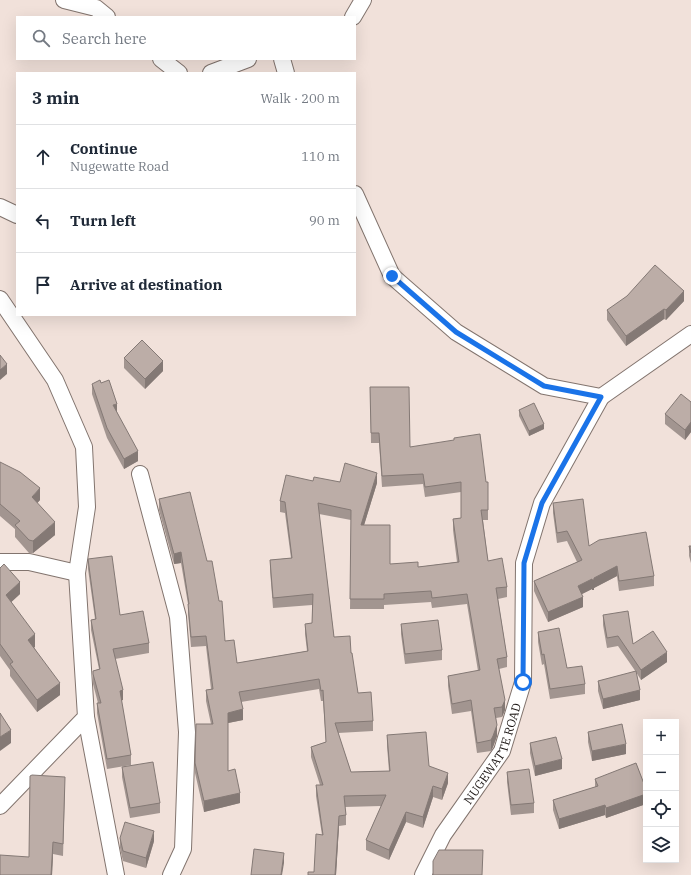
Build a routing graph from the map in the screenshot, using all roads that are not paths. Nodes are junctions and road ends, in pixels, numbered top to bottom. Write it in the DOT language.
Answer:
graph roads {
  1 [pos="64,0"];
  2 [pos="363,0"];
  3 [pos="106,16"];
  4 [pos="354,16"];
  5 [pos="162,60"];
  6 [pos="245,60"];
  7 [pos="282,60"];
  8 [pos="178,72"];
  9 [pos="214,72"];
  10 [pos="286,72"];
  11 [pos="356,198"];
  12 [pos="0,207"];
  13 [pos="16,215"];
  14 [pos="0,299"];
  15 [pos="691,334"];
  16 [pos="601,397"];
  17 [pos="140,474"];
  18 [pos="0,562"];
  19 [pos="77,572"];
  20 [pos="86,717"];
  21 [pos="0,806"];
  22 [pos="116,875"];
  23 [pos="171,875"];
  24 [pos="423,875"];
  1 -- 3 [label="street"];
  2 -- 4 [label="street"];
  5 -- 8 [label="street"];
  6 -- 9 [label="street"];
  7 -- 10 [label="street"];
  11 -- 16 [label="street"];
  12 -- 13 [label="street"];
  14 -- 19 [label="street"];
  15 -- 16 [label="street"];
  16 -- 24 [label="street, NUGEWATTE ROAD"];
  17 -- 23 [label="street"];
  18 -- 19 [label="street"];
  19 -- 20 [label="street"];
  20 -- 21 [label="street"];
  20 -- 22 [label="street"];
}
